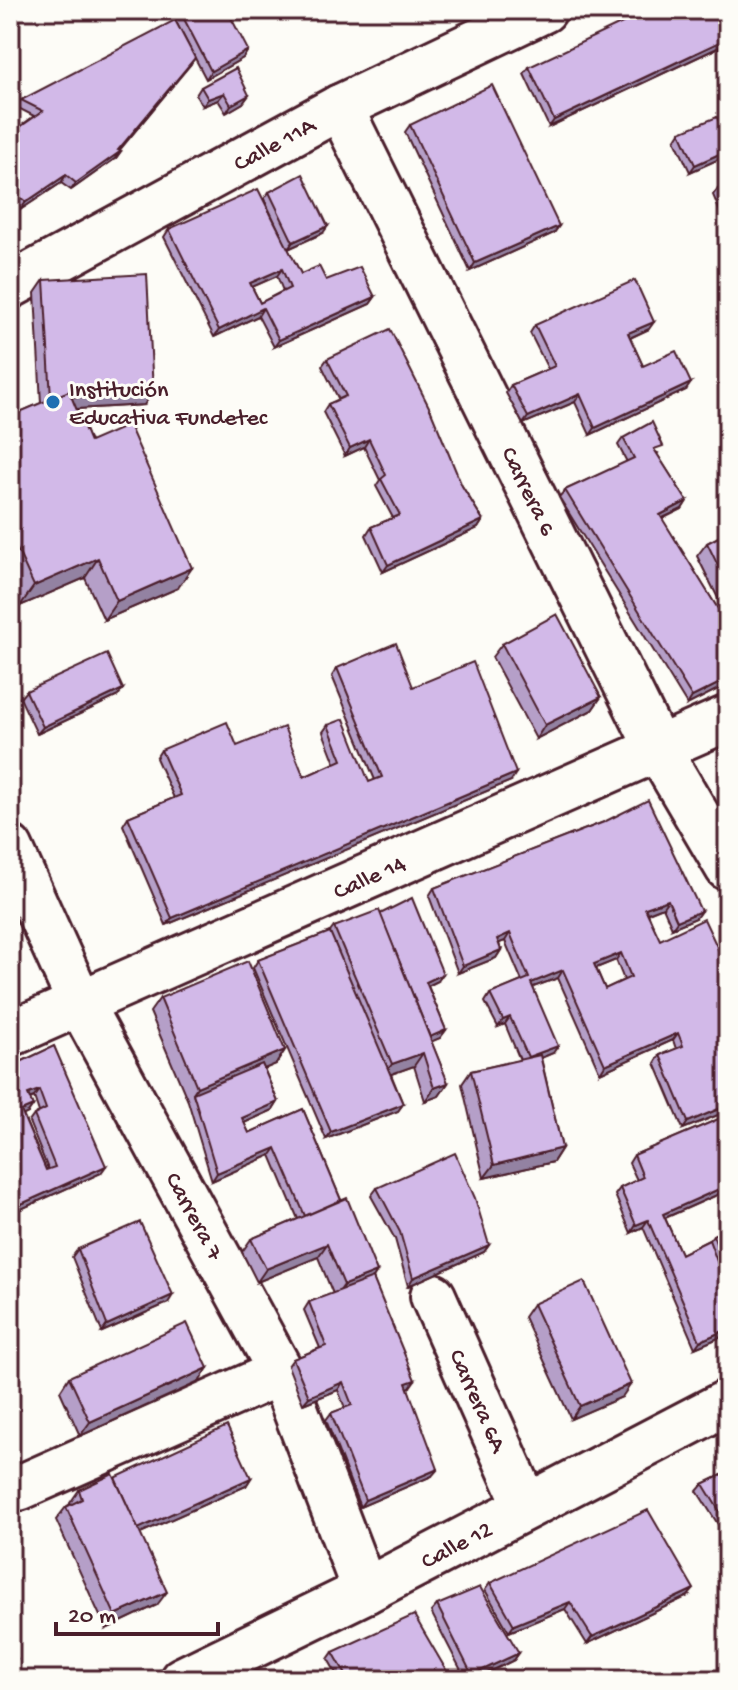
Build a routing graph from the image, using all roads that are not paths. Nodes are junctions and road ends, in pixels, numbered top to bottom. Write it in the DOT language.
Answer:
graph roads {
  1 [pos="544,10"];
  2 [pos="340,107"];
  3 [pos="10,286"];
  4 [pos="728,718"];
  5 [pos="658,749"];
  6 [pos="10,848"];
  7 [pos="728,868"];
  8 [pos="81,1005"];
  9 [pos="10,1034"];
  10 [pos="433,1296"];
  11 [pos="281,1372"];
  12 [pos="728,1402"];
  13 [pos="19,1488"];
  14 [pos="526,1505"];
  15 [pos="365,1591"];
  16 [pos="182,1680"];
  1 -- 2 [label="street, Calle 11A"];
  2 -- 3 [label="street, Calle 11A"];
  2 -- 5 [label="street, Carrera 6"];
  4 -- 5 [label="street, Calle 14"];
  5 -- 7 [label="street, Carrera 6"];
  5 -- 8 [label="street, Calle 14"];
  6 -- 8 [label="street, Carrera 7"];
  8 -- 9 [label="street, Calle 14"];
  8 -- 11 [label="street, Carrera 7"];
  10 -- 14 [label="street, Carrera 6A"];
  11 -- 13 [label="street"];
  11 -- 15 [label="street, Carrera 7"];
  12 -- 14 [label="street, Calle 12"];
  14 -- 15 [label="street, Calle 12"];
  15 -- 16 [label="street, Calle 12"];
}
